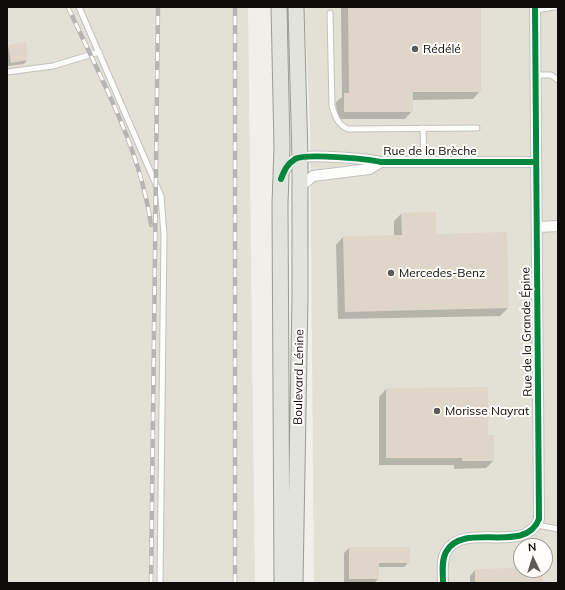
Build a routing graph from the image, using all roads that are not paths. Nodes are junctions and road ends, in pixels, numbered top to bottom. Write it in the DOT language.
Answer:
graph roads {
  1 [pos="79,7"];
  2 [pos="279,7"];
  3 [pos="296,7"];
  4 [pos="555,7"];
  5 [pos="535,9"];
  6 [pos="330,13"];
  7 [pos="99,52"];
  8 [pos="7,72"];
  9 [pos="536,75"];
  10 [pos="558,80"];
  11 [pos="423,128"];
  12 [pos="477,128"];
  13 [pos="282,146"];
  14 [pos="381,162"];
  15 [pos="424,162"];
  16 [pos="536,162"];
  17 [pos="301,167"];
  18 [pos="280,179"];
  19 [pos="558,226"];
  20 [pos="538,227"];
  21 [pos="537,525"];
  22 [pos="558,529"];
  23 [pos="160,583"];
  24 [pos="282,583"];
  25 [pos="295,583"];
  26 [pos="444,583"];
  1 -- 7 [label="lane"];
  2 -- 13 [label="main road, Boulevard Lénine"];
  3 -- 17 [label="main road, Boulevard Lénine"];
  4 -- 5 [label="lane"];
  5 -- 9 [label="street, Rue de la Grande Épine"];
  6 -- 11 [label="lane"];
  7 -- 8 [label="lane"];
  7 -- 23 [label="lane"];
  9 -- 10 [label="lane"];
  9 -- 16 [label="street, Rue de la Grande Épine"];
  11 -- 12 [label="lane"];
  11 -- 15 [label="lane"];
  13 -- 17 [label="street, Boulevard Lénine"];
  13 -- 18 [label="main road, Boulevard Lénine"];
  14 -- 15 [label="street, Rue de la Brèche"];
  14 -- 17 [label="street, Rue de la Brèche"];
  14 -- 17 [label="street, Rue de la Brèche"];
  15 -- 16 [label="street, Rue de la Brèche"];
  16 -- 20 [label="street, Rue de la Grande Épine"];
  17 -- 18 [label="street"];
  17 -- 25 [label="main road, Boulevard Lénine"];
  18 -- 24 [label="main road, Boulevard Lénine"];
  19 -- 20 [label="street"];
  20 -- 21 [label="street, Rue de la Grande Épine"];
  21 -- 22 [label="lane"];
  21 -- 26 [label="street"];
}
